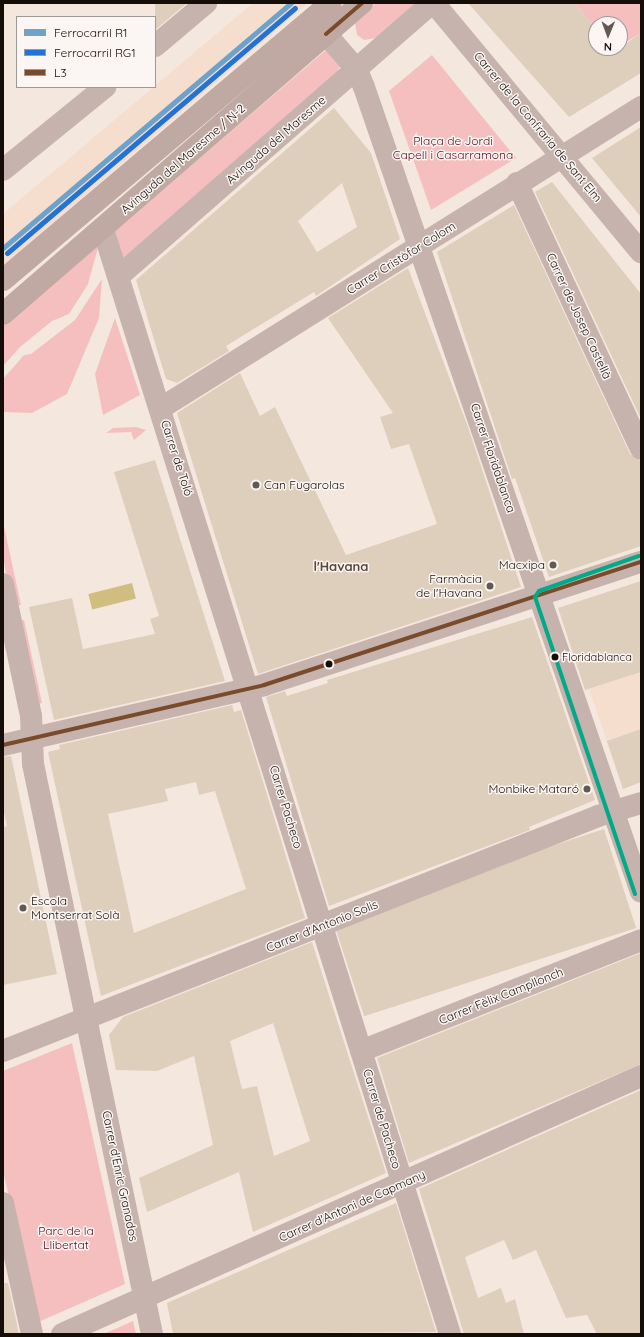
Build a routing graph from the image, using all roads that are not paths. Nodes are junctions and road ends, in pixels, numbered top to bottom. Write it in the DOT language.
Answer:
graph roads {
  1 [pos="206,3"];
  2 [pos="331,3"];
  3 [pos="341,3"];
  4 [pos="362,3"];
  5 [pos="433,3"];
  6 [pos="326,34"];
  7 [pos="156,45"];
  8 [pos="357,70"];
  9 [pos="104,88"];
  10 [pos="641,107"];
  11 [pos="563,155"];
  12 [pos="3,170"];
  13 [pos="517,183"];
  14 [pos="104,229"];
  15 [pos="419,246"];
  16 [pos="641,252"];
  17 [pos="119,276"];
  18 [pos="3,280"];
  19 [pos="3,314"];
  20 [pos="161,408"];
  21 [pos="641,449"];
  22 [pos="641,562"];
  23 [pos="3,584"];
  24 [pos="541,596"];
  25 [pos="257,686"];
  26 [pos="29,737"];
  27 [pos="3,745"];
  28 [pos="641,803"];
  29 [pos="614,812"];
  30 [pos="641,892"];
  31 [pos="322,926"];
  32 [pos="641,940"];
  33 [pos="87,1019"];
  34 [pos="3,1051"];
  35 [pos="361,1051"];
  36 [pos="641,1076"];
  37 [pos="402,1183"];
  38 [pos="3,1203"];
  39 [pos="145,1297"];
  40 [pos="32,1334"];
  41 [pos="62,1334"];
  42 [pos="152,1334"];
  43 [pos="450,1334"];
  1 -- 7 [label="street"];
  2 -- 18 [label="main road, Avinguda del Maresme / N-2"];
  3 -- 6 [label="main road"];
  4 -- 6 [label="main road, Avinguda del Maresme / N-2"];
  5 -- 8 [label="street, Avinguda del Maresme"];
  5 -- 11 [label="street, Carrer de la Confraria de Sant Elm"];
  6 -- 8 [label="street, Carrer Floridablanca"];
  6 -- 14 [label="main road, Avinguda del Maresme / N-2"];
  8 -- 15 [label="street, Carrer Floridablanca"];
  8 -- 17 [label="street, Avinguda del Maresme"];
  9 -- 12 [label="street"];
  10 -- 11 [label="street, Carrer Cristòfor Colom"];
  11 -- 13 [label="street, Carrer Cristòfor Colom"];
  11 -- 16 [label="street, Carrer de la Confraria de Sant Elm"];
  13 -- 15 [label="street, Carrer Cristòfor Colom"];
  13 -- 21 [label="street, Carrer de Josep Castellà"];
  14 -- 17 [label="street, Carrer de Toló"];
  14 -- 19 [label="main road, Avinguda del Maresme / N-2"];
  15 -- 20 [label="street, Carrer Cristòfor Colom"];
  15 -- 24 [label="street, Carrer Floridablanca"];
  17 -- 20 [label="street, Carrer de Toló"];
  20 -- 25 [label="street, Carrer de Toló"];
  22 -- 24 [label="street"];
  23 -- 26 [label="street, Carrer d'Enric Granados"];
  24 -- 25 [label="street"];
  24 -- 29 [label="street, Carrer Floridablanca"];
  25 -- 26 [label="street"];
  25 -- 31 [label="street, Carrer Pacheco"];
  26 -- 27 [label="street"];
  26 -- 33 [label="street, Carrer d'Enric Granados"];
  28 -- 29 [label="street, Carrer d'Antonio Solis"];
  29 -- 30 [label="street, Carrer Floridablanca"];
  29 -- 31 [label="street, Carrer d'Antonio Solis"];
  31 -- 33 [label="street, Carrer d'Antonio Solis"];
  31 -- 35 [label="street, Carrer de Pacheco"];
  32 -- 35 [label="street, Carrer Fèlix Campllonch"];
  33 -- 34 [label="street, Carrer d'Antonio Solis"];
  33 -- 39 [label="street, Carrer d'Enric Granados"];
  35 -- 37 [label="street, Carrer de Pacheco"];
  36 -- 37 [label="street, Carrer d'Antoni de Capmany"];
  37 -- 39 [label="street, Carrer d'Antoni de Capmany"];
  37 -- 43 [label="street, Carrer de Pacheco"];
  38 -- 40 [label="street"];
  39 -- 41 [label="street, Carrer d'Antoni de Capmany"];
  39 -- 42 [label="street, Carrer d'Enric Granados"];
}
